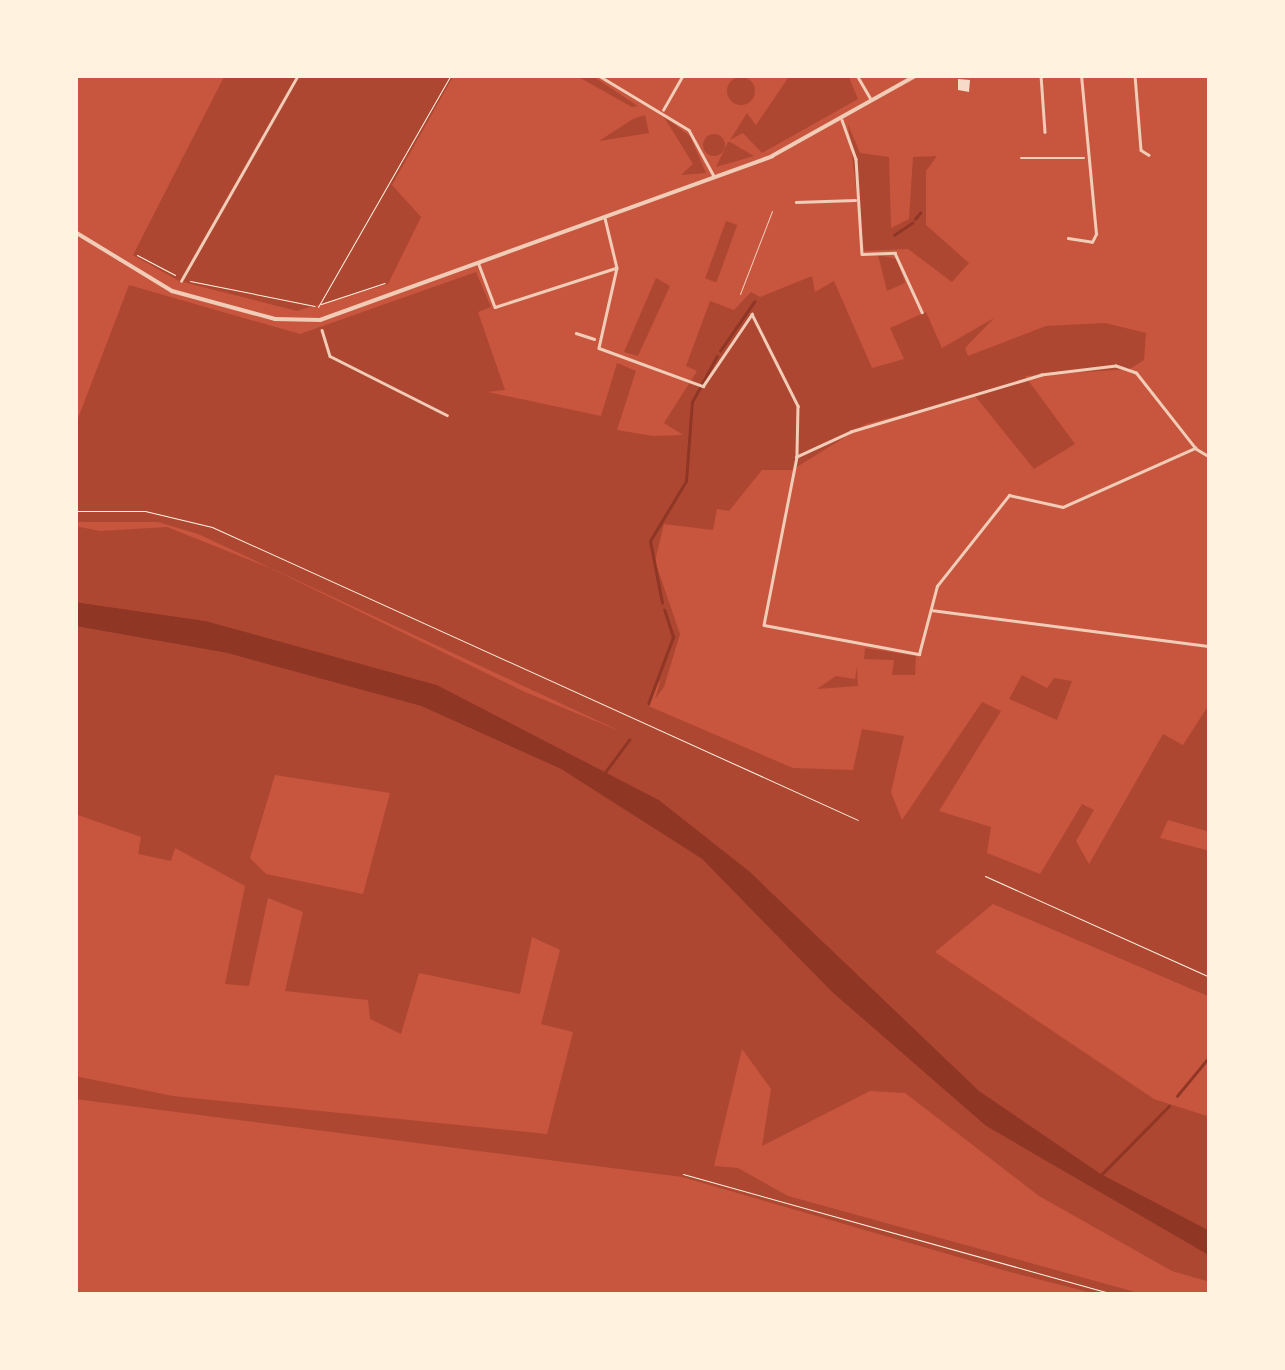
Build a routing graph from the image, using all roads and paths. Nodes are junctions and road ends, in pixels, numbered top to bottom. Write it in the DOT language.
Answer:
graph roads {
  1 [pos="298,75"];
  2 [pos="452,75"];
  3 [pos="598,75"];
  4 [pos="683,75"];
  5 [pos="857,75"];
  6 [pos="917,75"];
  7 [pos="1040,75"];
  8 [pos="1080,75"];
  9 [pos="1135,75"];
  10 [pos="872,101"];
  11 [pos="662,112"];
  12 [pos="842,119"];
  13 [pos="1045,132"];
  14 [pos="1149,155"];
  15 [pos="1021,158"];
  16 [pos="1086,158"];
  17 [pos="715,177"];
  18 [pos="857,200"];
  19 [pos="796,202"];
  20 [pos="772,211"];
  21 [pos="604,216"];
  22 [pos="75,232"];
  23 [pos="1068,238"];
  24 [pos="136,255"];
  25 [pos="478,262"];
  26 [pos="618,268"];
  27 [pos="182,280"];
  28 [pos="384,283"];
  29 [pos="740,294"];
  30 [pos="318,306"];
  31 [pos="922,312"];
  32 [pos="322,330"];
  33 [pos="576,333"];
  34 [pos="595,340"];
  35 [pos="447,415"];
  36 [pos="1196,448"];
  37 [pos="797,457"];
  38 [pos="1210,457"];
  39 [pos="75,511"];
  40 [pos="930,610"];
  41 [pos="1210,646"];
  42 [pos="858,820"];
  43 [pos="985,876"];
  44 [pos="1210,978"];
  45 [pos="683,1174"];
  46 [pos="1116,1295"];
  1 -- 27 [label="street"];
  2 -- 30 [label="path"];
  3 -- 11 [label="street"];
  4 -- 11 [label="street"];
  5 -- 10 [label="street"];
  6 -- 10 [label="street"];
  7 -- 13 [label="street"];
  8 -- 16 [label="street"];
  9 -- 14 [label="street"];
  10 -- 12 [label="street"];
  11 -- 17 [label="street"];
  12 -- 17 [label="street"];
  12 -- 18 [label="street"];
  15 -- 16 [label="street"];
  16 -- 23 [label="street"];
  17 -- 21 [label="street"];
  18 -- 19 [label="street"];
  18 -- 31 [label="street"];
  20 -- 29 [label="lane"];
  21 -- 25 [label="street"];
  21 -- 26 [label="street"];
  22 -- 25 [label="street"];
  24 -- 27 [label="path"];
  25 -- 26 [label="street"];
  26 -- 34 [label="street"];
  27 -- 30 [label="path"];
  28 -- 30 [label="path"];
  32 -- 35 [label="street"];
  33 -- 34 [label="street"];
  34 -- 37 [label="street"];
  36 -- 37 [label="street"];
  36 -- 38 [label="street"];
  36 -- 40 [label="street"];
  37 -- 40 [label="street"];
  39 -- 42 [label="path"];
  40 -- 41 [label="street"];
  43 -- 44 [label="path"];
  45 -- 46 [label="path"];
}
